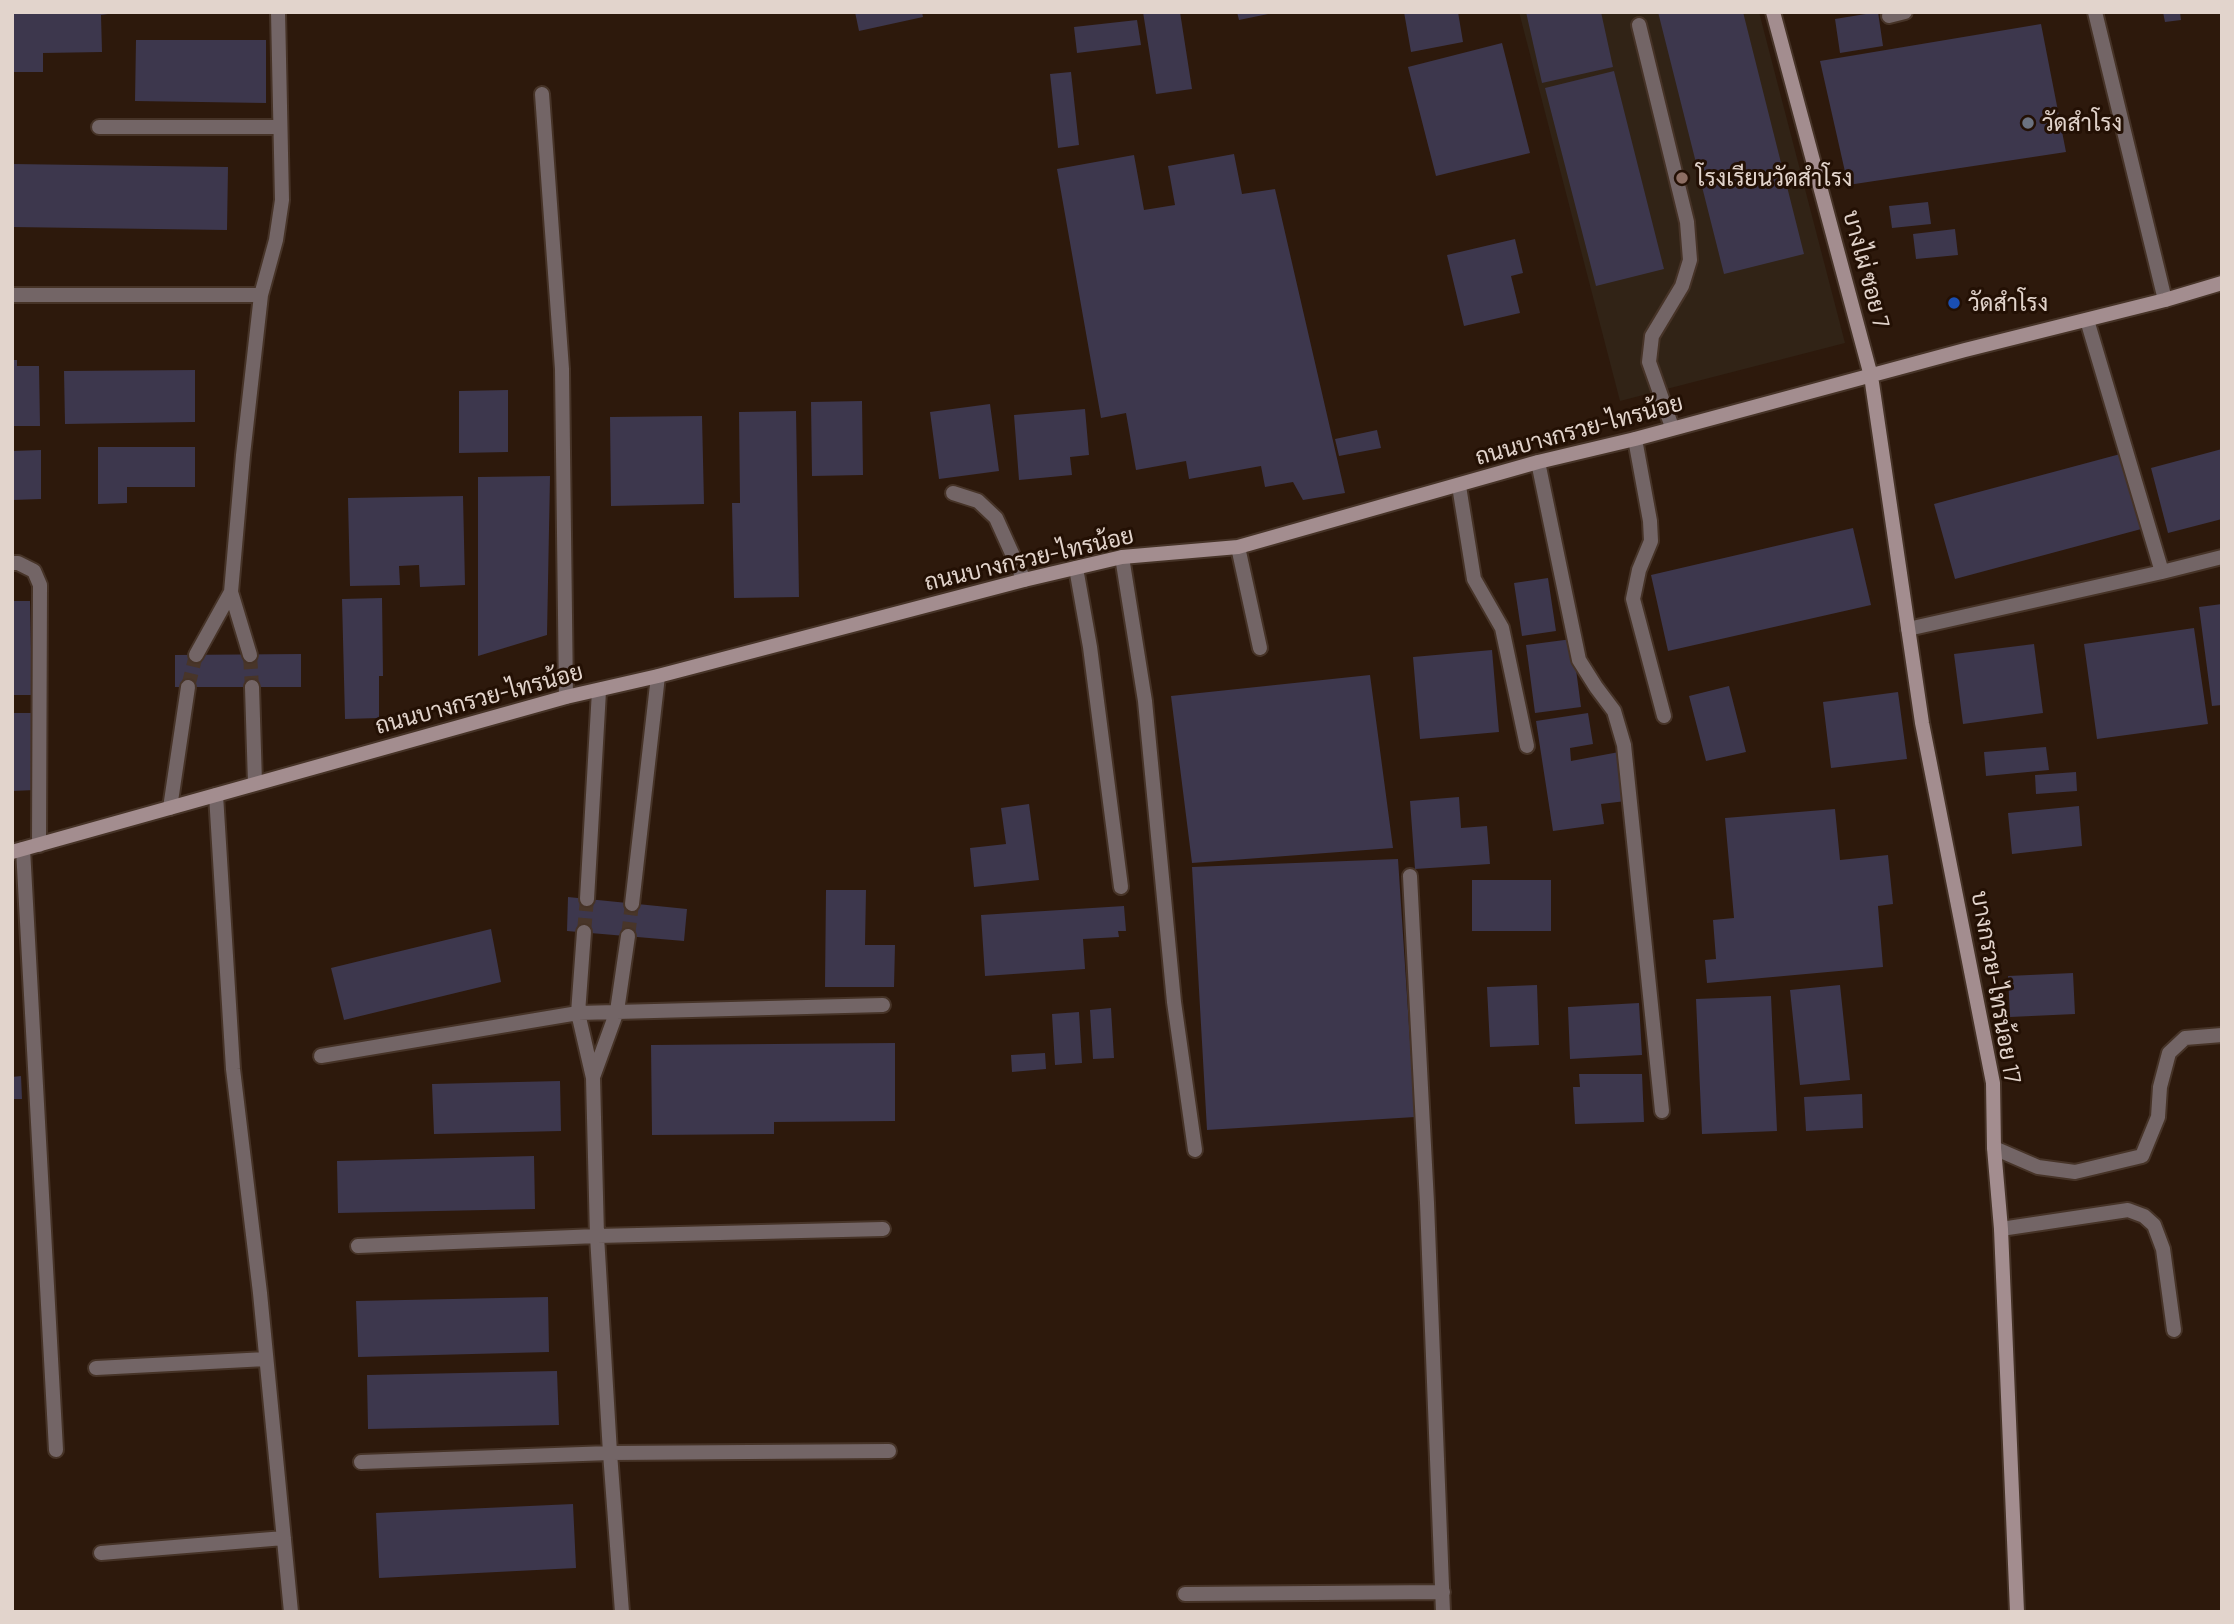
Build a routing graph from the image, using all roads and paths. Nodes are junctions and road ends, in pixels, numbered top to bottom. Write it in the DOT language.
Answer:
graph roads {
  1 [pos="278,12"];
  2 [pos="1773,12"];
  3 [pos="1905,12"];
  4 [pos="2095,12"];
  5 [pos="1889,16"];
  6 [pos="1639,25"];
  7 [pos="542,94"];
  8 [pos="99,127"];
  9 [pos="281,127"];
  10 [pos="2222,283"];
  11 [pos="12,295"];
  12 [pos="261,295"];
  13 [pos="2165,300"];
  14 [pos="2087,320"];
  15 [pos="1871,376"];
  16 [pos="1672,427"];
  17 [pos="1635,439"];
  18 [pos="1538,463"];
  19 [pos="1459,486"];
  20 [pos="953,493"];
  21 [pos="1238,547"];
  22 [pos="1122,557"];
  23 [pos="2222,557"];
  24 [pos="12,563"];
  25 [pos="1076,568"];
  26 [pos="2162,572"];
  27 [pos="1024,580"];
  28 [pos="231,592"];
  29 [pos="1908,629"];
  30 [pos="1260,648"];
  31 [pos="197,655"];
  32 [pos="250,655"];
  33 [pos="658,676"];
  34 [pos="188,687"];
  35 [pos="253,687"];
  36 [pos="598,691"];
  37 [pos="566,697"];
  38 [pos="1664,716"];
  39 [pos="1527,746"];
  40 [pos="255,783"];
  41 [pos="216,795"];
  42 [pos="170,808"];
  43 [pos="39,845"];
  44 [pos="18,850"];
  45 [pos="1410,876"];
  46 [pos="1121,887"];
  47 [pos="587,899"];
  48 [pos="632,904"];
  49 [pos="584,932"];
  50 [pos="628,936"];
  51 [pos="883,1005"];
  52 [pos="617,1011"];
  53 [pos="578,1013"];
  54 [pos="2222,1035"];
  55 [pos="321,1056"];
  56 [pos="593,1078"];
  57 [pos="1662,1111"];
  58 [pos="1994,1148"];
  59 [pos="1195,1150"];
  60 [pos="883,1229"];
  61 [pos="2001,1229"];
  62 [pos="597,1236"];
  63 [pos="358,1247"];
  64 [pos="2174,1330"];
  65 [pos="266,1359"];
  66 [pos="96,1368"];
  67 [pos="56,1450"];
  68 [pos="889,1451"];
  69 [pos="610,1453"];
  70 [pos="361,1462"];
  71 [pos="284,1538"];
  72 [pos="101,1553"];
  73 [pos="1443,1592"];
  74 [pos="1185,1594"];
  75 [pos="291,1612"];
  76 [pos="622,1612"];
  77 [pos="1443,1612"];
  78 [pos="2017,1612"];
  1 -- 9 [label="street"];
  2 -- 15 [label="main road, บางไผ่ ซอย 7"];
  3 -- 5 [label="street"];
  4 -- 13 [label="street"];
  6 -- 16 [label="street"];
  7 -- 37 [label="street"];
  8 -- 9 [label="street"];
  9 -- 12 [label="street"];
  10 -- 13 [label="main road, ถนนบางกรวย-ไทรน้อย"];
  11 -- 12 [label="street"];
  12 -- 28 [label="street"];
  13 -- 14 [label="main road, ถนนบางกรวย-ไทรน้อย"];
  14 -- 15 [label="main road, ถนนบางกรวย-ไทรน้อย"];
  14 -- 26 [label="street"];
  15 -- 16 [label="main road, ถนนบางกรวย-ไทรน้อย"];
  15 -- 29 [label="main road, บางกรวย-ไทรน้อย 17"];
  16 -- 17 [label="main road, ถนนบางกรวย-ไทรน้อย"];
  17 -- 18 [label="main road, ถนนบางกรวย-ไทรน้อย"];
  17 -- 38 [label="street"];
  18 -- 19 [label="main road, ถนนบางกรวย-ไทรน้อย"];
  18 -- 57 [label="street"];
  19 -- 21 [label="main road, ถนนบางกรวย-ไทรน้อย"];
  19 -- 39 [label="street"];
  20 -- 27 [label="street"];
  21 -- 22 [label="main road, ถนนบางกรวย-ไทรน้อย"];
  21 -- 30 [label="street"];
  22 -- 25 [label="main road, ถนนบางกรวย-ไทรน้อย"];
  22 -- 59 [label="street"];
  23 -- 26 [label="street"];
  24 -- 43 [label="street"];
  25 -- 27 [label="main road, ถนนบางกรวย-ไทรน้อย"];
  25 -- 46 [label="street"];
  26 -- 29 [label="street"];
  27 -- 33 [label="main road, ถนนบางกรวย-ไทรน้อย"];
  28 -- 31 [label="street"];
  28 -- 32 [label="street"];
  29 -- 58 [label="main road, บางกรวย-ไทรน้อย 17"];
  33 -- 36 [label="main road, ถนนบางกรวย-ไทรน้อย"];
  33 -- 48 [label="street"];
  34 -- 42 [label="street"];
  35 -- 40 [label="street"];
  36 -- 37 [label="main road, ถนนบางกรวย-ไทรน้อย"];
  36 -- 47 [label="street"];
  37 -- 40 [label="main road, ถนนบางกรวย-ไทรน้อย"];
  40 -- 41 [label="main road, ถนนบางกรวย-ไทรน้อย"];
  41 -- 42 [label="main road, ถนนบางกรวย-ไทรน้อย"];
  41 -- 65 [label="street"];
  42 -- 43 [label="main road, ถนนบางกรวย-ไทรน้อย"];
  43 -- 44 [label="main road, ถนนบางกรวย-ไทรน้อย"];
  44 -- 67 [label="street"];
  45 -- 73 [label="street"];
  49 -- 53 [label="street"];
  50 -- 52 [label="street"];
  51 -- 52 [label="street"];
  52 -- 53 [label="street"];
  52 -- 56 [label="street"];
  53 -- 55 [label="street"];
  53 -- 56 [label="street"];
  54 -- 58 [label="street"];
  56 -- 62 [label="street"];
  58 -- 61 [label="main road, บางกรวย-ไทรน้อย 17"];
  60 -- 62 [label="street"];
  61 -- 64 [label="street"];
  61 -- 78 [label="main road, บางกรวย-ไทรน้อย 17"];
  62 -- 63 [label="street"];
  62 -- 69 [label="street"];
  65 -- 66 [label="street"];
  65 -- 71 [label="street"];
  68 -- 69 [label="street"];
  69 -- 70 [label="street"];
  69 -- 76 [label="street"];
  71 -- 72 [label="street"];
  71 -- 75 [label="street"];
  73 -- 74 [label="street"];
  73 -- 77 [label="street"];
}
